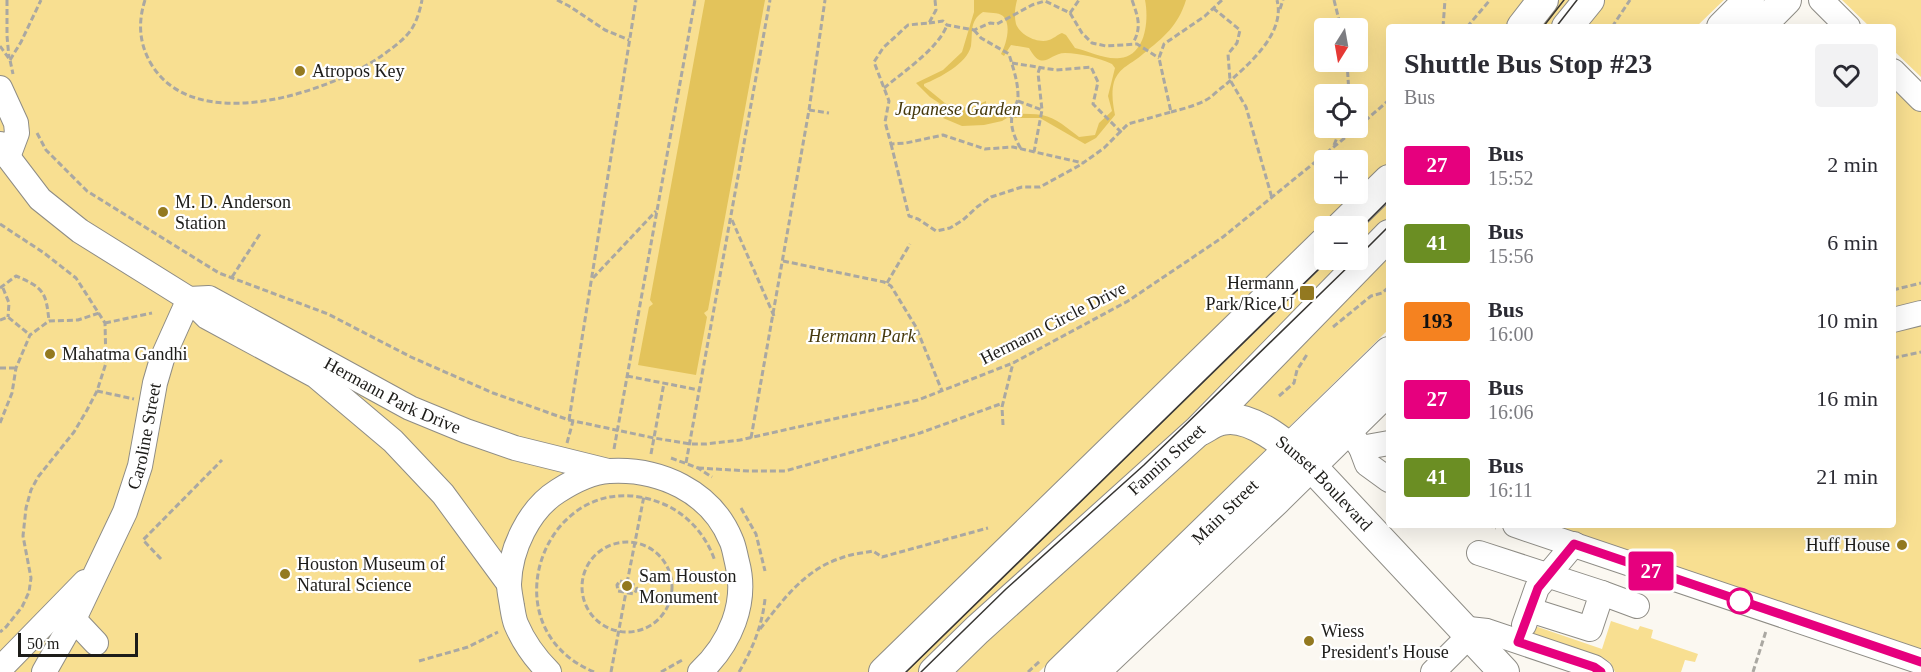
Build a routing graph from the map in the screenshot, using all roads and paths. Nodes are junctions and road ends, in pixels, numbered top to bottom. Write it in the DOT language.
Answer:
graph roads {
  1 [pos="7,0"];
  2 [pos="41,0"];
  3 [pos="145,0"];
  4 [pos="422,0"];
  5 [pos="557,0"];
  6 [pos="636,0"];
  7 [pos="695,0"];
  8 [pos="770,0"];
  9 [pos="825,0"];
  10 [pos="935,0"];
  11 [pos="1079,0"];
  12 [pos="1132,0"];
  13 [pos="1222,0"];
  14 [pos="1277,0"];
  15 [pos="1284,0"];
  16 [pos="1334,0"];
  17 [pos="1445,0"];
  18 [pos="1490,0"];
  19 [pos="1543,0"];
  20 [pos="1589,0"];
  21 [pos="1630,0"];
  22 [pos="1749,0"];
  23 [pos="1786,0"];
  24 [pos="1821,0"];
  25 [pos="1056,2"];
  26 [pos="1214,8"];
  27 [pos="1280,10"];
  28 [pos="1070,13"];
  29 [pos="1338,18"];
  30 [pos="928,23"];
  31 [pos="1443,24"];
  32 [pos="1470,24"];
  33 [pos="1524,24"];
  34 [pos="1569,24"];
  35 [pos="1614,24"];
  36 [pos="1725,24"];
  37 [pos="1762,24"];
  38 [pos="1845,24"];
  39 [pos="947,25"];
  40 [pos="974,29"];
  41 [pos="629,40"];
  42 [pos="1135,44"];
  43 [pos="0,46"];
  44 [pos="1159,58"];
  45 [pos="10,60"];
  46 [pos="1012,63"];
  47 [pos="1040,67"];
  48 [pos="1896,74"];
  49 [pos="1230,80"];
  50 [pos="7,84"];
  51 [pos="884,88"];
  52 [pos="1921,99"];
  53 [pos="1018,100"];
  54 [pos="1386,103"];
  55 [pos="810,110"];
  56 [pos="1042,111"];
  57 [pos="1171,112"];
  58 [pos="829,113"];
  59 [pos="1368,118"];
  60 [pos="35,130"];
  61 [pos="1122,133"];
  62 [pos="1337,138"];
  63 [pos="1344,138"];
  64 [pos="891,144"];
  65 [pos="1333,147"];
  66 [pos="1021,149"];
  67 [pos="4,151"];
  68 [pos="1034,152"];
  69 [pos="1083,163"];
  70 [pos="1386,183"];
  71 [pos="1272,198"];
  72 [pos="657,209"];
  73 [pos="1352,216"];
  74 [pos="732,218"];
  75 [pos="0,224"];
  76 [pos="260,234"];
  77 [pos="1386,238"];
  78 [pos="910,244"];
  79 [pos="1314,253"];
  80 [pos="783,261"];
  81 [pos="232,277"];
  82 [pos="592,278"];
  83 [pos="887,283"];
  84 [pos="1921,283"];
  85 [pos="1,288"];
  86 [pos="1896,289"];
  87 [pos="1386,290"];
  88 [pos="189,299"];
  89 [pos="99,313"];
  90 [pos="1921,313"];
  91 [pos="152,314"];
  92 [pos="774,316"];
  93 [pos="8,317"];
  94 [pos="1896,319"];
  95 [pos="0,320"];
  96 [pos="49,321"];
  97 [pos="105,323"];
  98 [pos="1329,330"];
  99 [pos="30,335"];
  100 [pos="1313,344"];
  101 [pos="1921,352"];
  102 [pos="1386,356"];
  103 [pos="1896,357"];
  104 [pos="1013,363"];
  105 [pos="0,368"];
  106 [pos="16,368"];
  107 [pos="627,376"];
  108 [pos="664,383"];
  109 [pos="700,390"];
  110 [pos="97,391"];
  111 [pos="942,391"];
  112 [pos="1386,393"];
  113 [pos="1279,396"];
  114 [pos="151,403"];
  115 [pos="1003,403"];
  116 [pos="571,421"];
  117 [pos="0,423"];
  118 [pos="1003,425"];
  119 [pos="618,431"];
  120 [pos="1198,431"];
  121 [pos="654,438"];
  122 [pos="751,438"];
  123 [pos="1354,439"];
  124 [pos="1386,443"];
  125 [pos="690,444"];
  126 [pos="566,445"];
  127 [pos="1301,457"];
  128 [pos="650,459"];
  129 [pos="222,460"];
  130 [pos="611,460"];
  131 [pos="686,463"];
  132 [pos="698,468"];
  133 [pos="1386,478"];
  134 [pos="645,487"];
  135 [pos="644,497"];
  136 [pos="741,507"];
  137 [pos="988,528"];
  138 [pos="1524,528"];
  139 [pos="635,544"];
  140 [pos="1574,544"];
  141 [pos="1479,553"];
  142 [pos="161,559"];
  143 [pos="717,567"];
  144 [pos="765,572"];
  145 [pos="1547,576"];
  146 [pos="627,583"];
  147 [pos="509,584"];
  148 [pos="626,592"];
  149 [pos="1602,593"];
  150 [pos="765,599"];
  151 [pos="1637,606"];
  152 [pos="1530,610"];
  153 [pos="68,613"];
  154 [pos="507,627"];
  155 [pos="760,629"];
  156 [pos="619,631"];
  157 [pos="1766,631"];
  158 [pos="0,632"];
  159 [pos="1465,632"];
  160 [pos="1518,642"];
  161 [pos="96,643"];
  162 [pos="419,661"];
  163 [pos="1921,662"];
  164 [pos="693,664"];
  165 [pos="540,667"];
  166 [pos="0,669"];
  167 [pos="44,672"];
  168 [pos="594,672"];
  169 [pos="611,672"];
  170 [pos="661,672"];
  171 [pos="739,672"];
  172 [pos="884,672"];
  173 [pos="934,672"];
  174 [pos="1060,672"];
  175 [pos="1094,672"];
  176 [pos="1433,672"];
  177 [pos="1504,672"];
  178 [pos="1601,672"];
  179 [pos="1753,672"];
  1 -- 45 [label="path"];
  2 -- 45 [label="path"];
  3 -- 4 [label="path"];
  5 -- 41 [label="path"];
  6 -- 41 [label="path"];
  7 -- 72 [label="path"];
  8 -- 74 [label="path"];
  9 -- 55 [label="path"];
  10 -- 30 [label="path"];
  11 -- 28 [label="path"];
  12 -- 42 [label="path"];
  13 -- 26 [label="path"];
  14 -- 27 [label="path"];
  15 -- 27 [label="path"];
  16 -- 29 [label="path"];
  17 -- 31 [label="path"];
  18 -- 32 [label="path"];
  19 -- 33 [label="main road"];
  20 -- 34 [label="main road"];
  21 -- 35 [label="path"];
  22 -- 36 [label="main road"];
  23 -- 37 [label="main road"];
  24 -- 38 [label="street"];
  25 -- 28 [label="path"];
  25 -- 40 [label="path"];
  26 -- 44 [label="path"];
  26 -- 49 [label="path"];
  27 -- 49 [label="path"];
  28 -- 42 [label="path"];
  30 -- 39 [label="path"];
  30 -- 51 [label="path"];
  39 -- 40 [label="path"];
  39 -- 51 [label="path"];
  40 -- 46 [label="path"];
  41 -- 82 [label="path"];
  42 -- 44 [label="path"];
  43 -- 45 [label="path"];
  44 -- 57 [label="path"];
  45 -- 50 [label="path"];
  46 -- 47 [label="path"];
  46 -- 53 [label="path"];
  47 -- 56 [label="path"];
  47 -- 61 [label="path"];
  48 -- 52 [label="street"];
  49 -- 57 [label="path"];
  49 -- 71 [label="path"];
  50 -- 67 [label="street"];
  51 -- 64 [label="path"];
  53 -- 56 [label="path"];
  53 -- 66 [label="path"];
  54 -- 59 [label="path, Hermann Circle Drive"];
  55 -- 58 [label="path"];
  55 -- 80 [label="path"];
  56 -- 68 [label="path"];
  57 -- 61 [label="path"];
  60 -- 81 [label="path, Hermann Circle Drive"];
  61 -- 69 [label="path"];
  62 -- 65 [label="path"];
  63 -- 65 [label="path, Hermann Circle Drive"];
  64 -- 66 [label="path"];
  64 -- 69 [label="path"];
  65 -- 71 [label="path, Hermann Circle Drive"];
  66 -- 68 [label="path"];
  67 -- 88 [label="street, Hermann Park Drive"];
  68 -- 69 [label="path"];
  70 -- 73 [label="main road"];
  71 -- 104 [label="path, Hermann Circle Drive"];
  72 -- 82 [label="path"];
  72 -- 107 [label="path"];
  74 -- 92 [label="path"];
  74 -- 109 [label="path"];
  75 -- 89 [label="path"];
  76 -- 81 [label="path"];
  77 -- 120 [label="main road, Fannin Street"];
  78 -- 83 [label="path"];
  79 -- 172 [label="main road"];
  80 -- 83 [label="path"];
  80 -- 92 [label="path"];
  81 -- 116 [label="path, Hermann Circle Drive"];
  82 -- 116 [label="path"];
  83 -- 111 [label="path"];
  84 -- 86 [label="path"];
  85 -- 93 [label="path"];
  85 -- 96 [label="path"];
  87 -- 98 [label="path"];
  88 -- 114 [label="street, Caroline Street"];
  88 -- 130 [label="street, Hermann Park Drive"];
  88 -- 147 [label="street, Hermann Park Drive"];
  89 -- 96 [label="path"];
  89 -- 97 [label="path"];
  90 -- 94 [label="street"];
  91 -- 97 [label="path"];
  92 -- 122 [label="path"];
  93 -- 95 [label="path"];
  93 -- 99 [label="path"];
  96 -- 99 [label="path"];
  97 -- 110 [label="path"];
  99 -- 106 [label="path"];
  100 -- 113 [label="path"];
  101 -- 103 [label="path"];
  102 -- 127 [label="main road, Main Street"];
  104 -- 111 [label="path, Hermann Circle Drive"];
  104 -- 115 [label="path"];
  105 -- 106 [label="path"];
  106 -- 117 [label="path"];
  107 -- 108 [label="path"];
  107 -- 119 [label="path"];
  108 -- 109 [label="path"];
  108 -- 121 [label="path"];
  109 -- 125 [label="path"];
  110 -- 114 [label="path"];
  110 -- 158 [label="path"];
  111 -- 122 [label="path, Hermann Circle Drive"];
  112 -- 123 [label="main road, Main Street"];
  114 -- 153 [label="street, Caroline Street"];
  115 -- 118 [label="path"];
  115 -- 132 [label="path"];
  116 -- 119 [label="path, Hermann Circle Drive"];
  116 -- 126 [label="path"];
  119 -- 121 [label="path, Hermann Circle Drive"];
  119 -- 130 [label="path"];
  120 -- 127 [label="main road, Sunset Boulevard"];
  120 -- 173 [label="main road, Fannin Street"];
  121 -- 125 [label="path, Hermann Circle Drive"];
  121 -- 128 [label="path"];
  122 -- 125 [label="path, Hermann Circle Drive"];
  123 -- 124 [label="street"];
  123 -- 127 [label="main road, Main Street"];
  123 -- 133 [label="street"];
  125 -- 131 [label="path"];
  127 -- 159 [label="main road, Sunset Boulevard"];
  127 -- 174 [label="main road, Main Street"];
  127 -- 175 [label="main road, Main Street"];
  129 -- 142 [label="path"];
  130 -- 147 [label="street"];
  130 -- 164 [label="street"];
  134 -- 135 [label="path"];
  135 -- 139 [label="path"];
  135 -- 143 [label="path"];
  135 -- 168 [label="path"];
  136 -- 144 [label="path"];
  137 -- 155 [label="path"];
  138 -- 140 [label="street"];
  139 -- 146 [label="path"];
  139 -- 156 [label="path"];
  139 -- 156 [label="path"];
  140 -- 145 [label="street"];
  140 -- 163 [label="street"];
  141 -- 145 [label="street"];
  145 -- 149 [label="street"];
  145 -- 152 [label="street"];
  146 -- 148 [label="path"];
  146 -- 148 [label="path"];
  147 -- 165 [label="street"];
  148 -- 156 [label="path"];
  149 -- 151 [label="street"];
  149 -- 152 [label="street"];
  150 -- 155 [label="path"];
  152 -- 160 [label="street"];
  153 -- 161 [label="street"];
  153 -- 166 [label="street, Caroline Street"];
  153 -- 167 [label="street, Caroline Street"];
  154 -- 162 [label="path"];
  155 -- 171 [label="path"];
  156 -- 169 [label="path"];
  157 -- 179 [label="path"];
  159 -- 160 [label="street"];
  159 -- 176 [label="street"];
  159 -- 177 [label="main road, Sunset Boulevard"];
  160 -- 178 [label="street"];
  164 -- 170 [label="path"];
}
